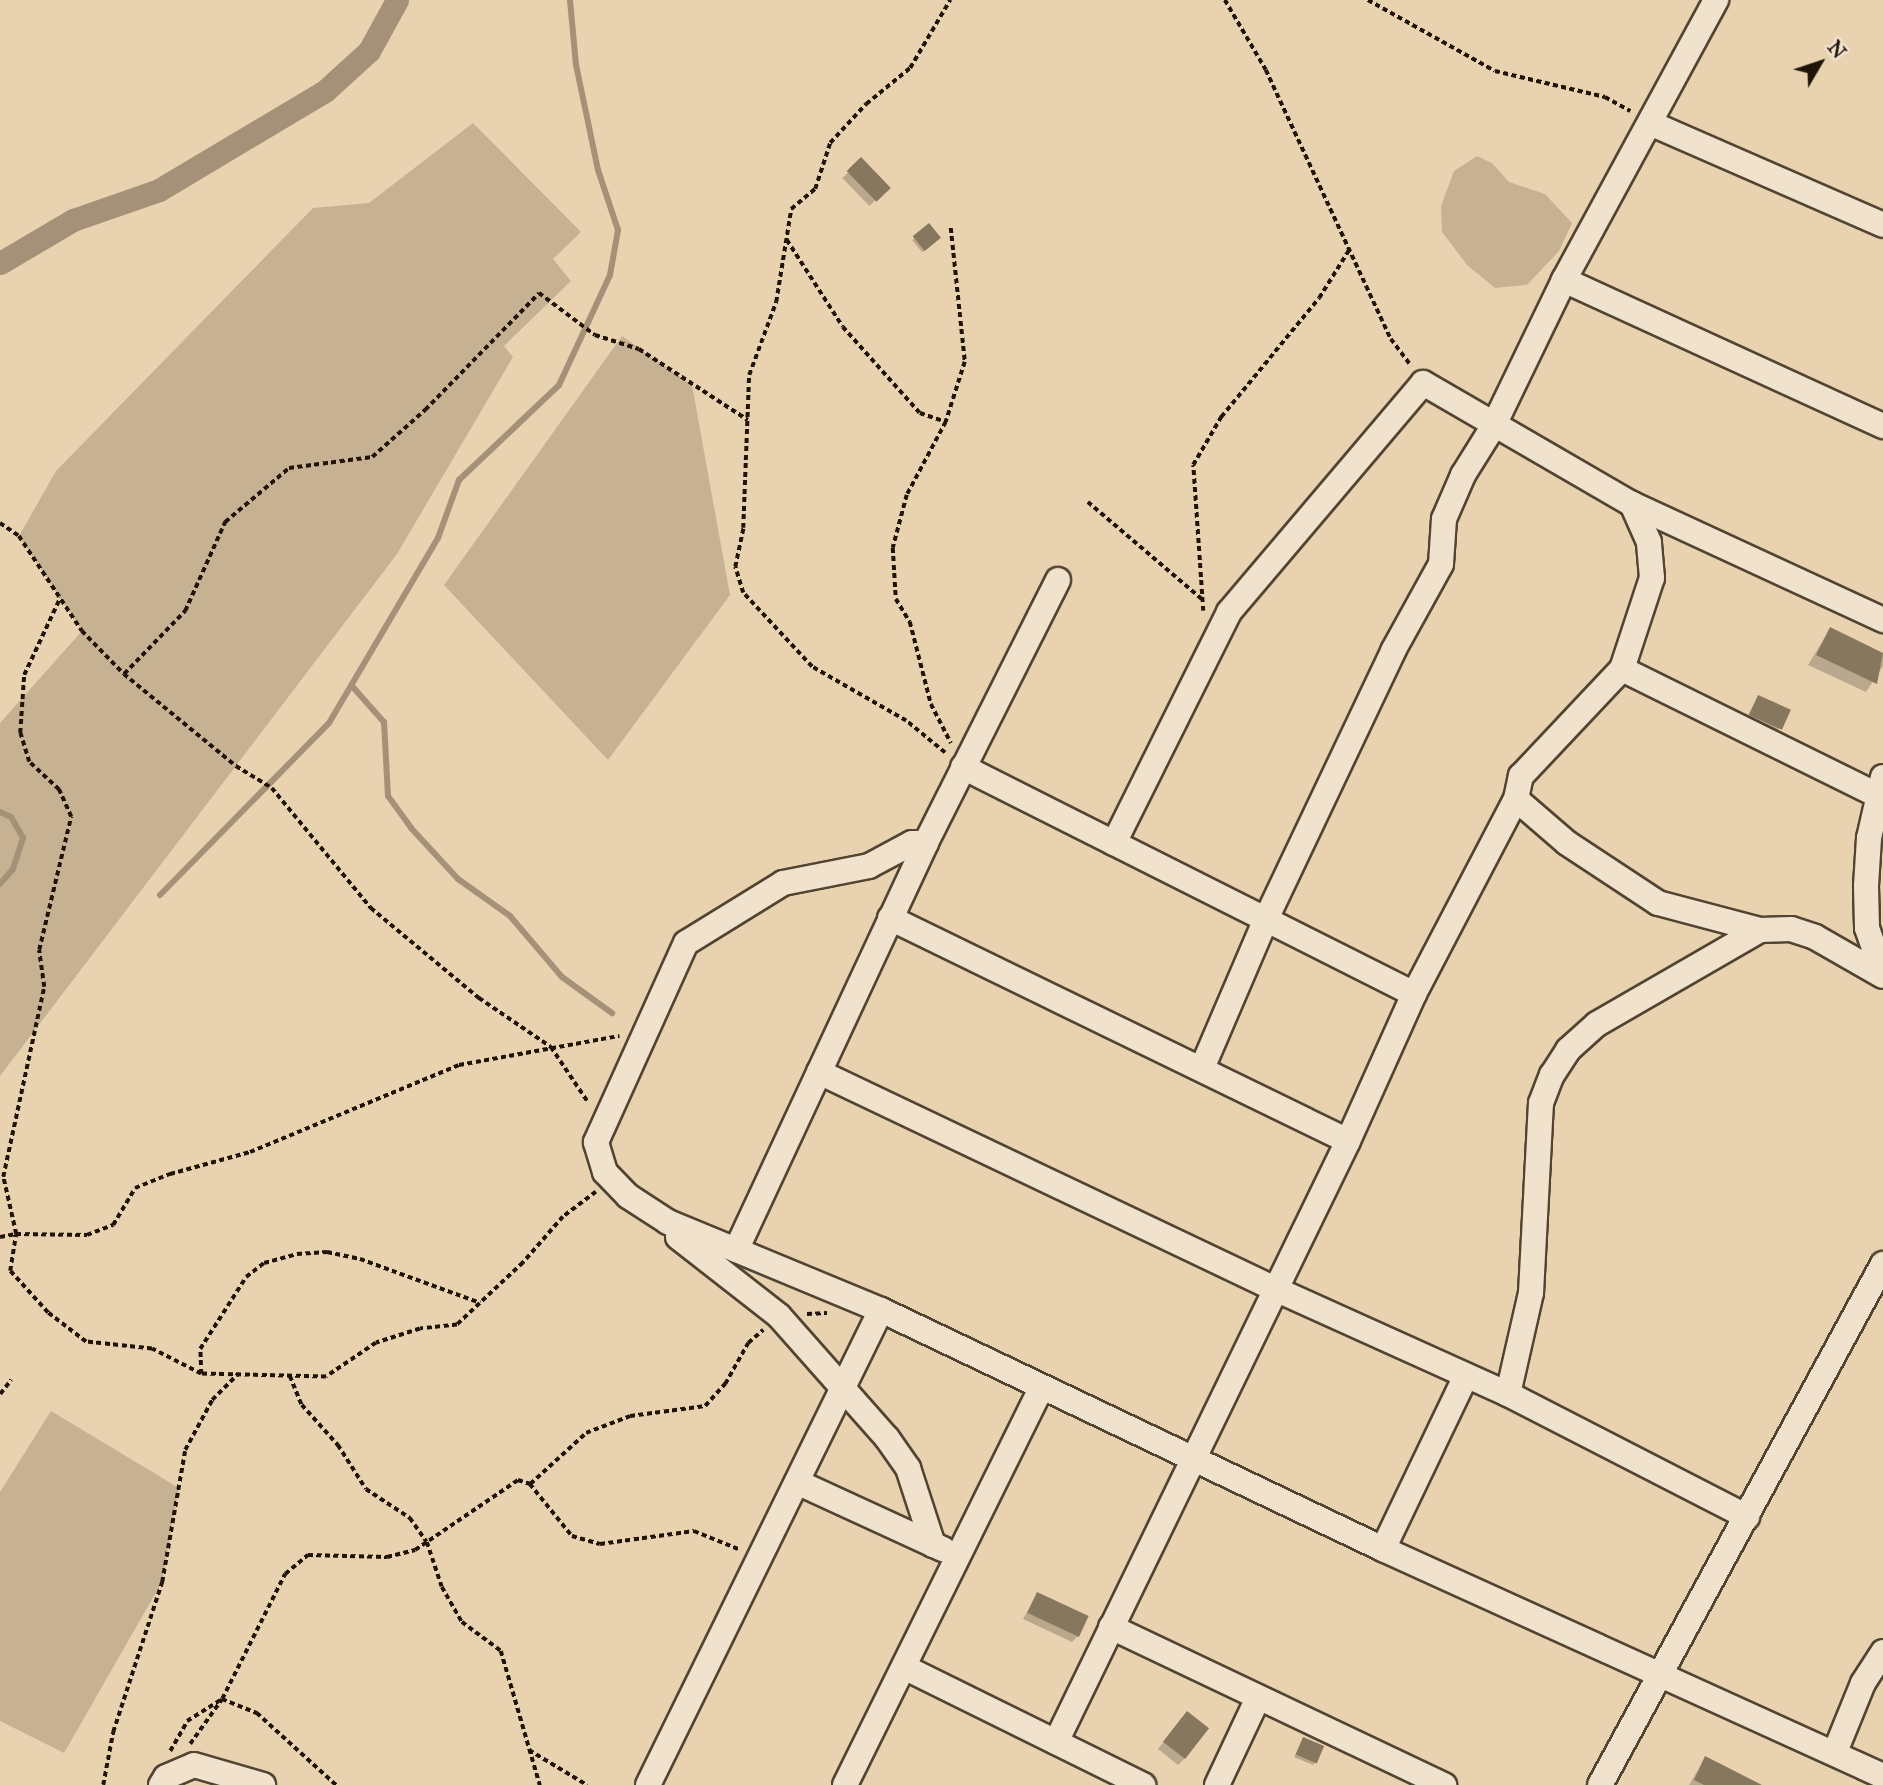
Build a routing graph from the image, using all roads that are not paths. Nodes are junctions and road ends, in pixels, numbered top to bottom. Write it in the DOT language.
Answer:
graph roads {
  1 [pos="1716,0"];
  2 [pos="1650,123"];
  3 [pos="1883,225"];
  4 [pos="1564,280"];
  5 [pos="1883,426"];
  6 [pos="1493,427"];
  7 [pos="1632,504"];
  8 [pos="1058,580"];
  9 [pos="1883,620"];
  10 [pos="1622,670"];
  11 [pos="963,767"];
  12 [pos="1880,786"];
  13 [pos="1516,799"];
  14 [pos="926,843"];
  15 [pos="1114,843"];
  16 [pos="890,918"];
  17 [pos="1266,919"];
  18 [pos="1760,930"];
  19 [pos="1883,975"];
  20 [pos="1414,994"];
  21 [pos="1203,1066"];
  22 [pos="819,1072"];
  23 [pos="1348,1141"];
  24 [pos="620,1188"];
  25 [pos="736,1250"];
  26 [pos="1883,1264"];
  27 [pos="1273,1288"];
  28 [pos="881,1310"];
  29 [pos="1466,1376"];
  30 [pos="1042,1387"];
  31 [pos="844,1389"];
  32 [pos="1508,1394"];
  33 [pos="1191,1458"];
  34 [pos="797,1482"];
  35 [pos="1747,1517"];
  36 [pos="933,1545"];
  37 [pos="1382,1549"];
  38 [pos="960,1556"];
  39 [pos="1111,1627"];
  40 [pos="1883,1652"];
  41 [pos="904,1667"];
  42 [pos="1660,1671"];
  43 [pos="1258,1699"];
  44 [pos="1056,1742"];
  45 [pos="1835,1752"];
  46 [pos="164,1775"];
  47 [pos="1883,1776"];
  48 [pos="1412,1778"];
  49 [pos="263,1785"];
  50 [pos="648,1785"];
  51 [pos="845,1785"];
  52 [pos="1143,1785"];
  53 [pos="1217,1785"];
  54 [pos="1444,1785"];
  55 [pos="1600,1785"];
  1 -- 2 [label="street"];
  2 -- 3 [label="street"];
  2 -- 4 [label="street"];
  4 -- 5 [label="street"];
  4 -- 6 [label="street"];
  6 -- 7 [label="street"];
  6 -- 15 [label="street"];
  6 -- 17 [label="street"];
  7 -- 9 [label="street"];
  7 -- 10 [label="street"];
  8 -- 11 [label="street"];
  10 -- 12 [label="street"];
  10 -- 13 [label="street"];
  11 -- 14 [label="street"];
  11 -- 15 [label="street"];
  12 -- 19 [label="street"];
  13 -- 18 [label="street"];
  13 -- 20 [label="street"];
  14 -- 16 [label="street"];
  14 -- 24 [label="street"];
  15 -- 17 [label="street"];
  16 -- 21 [label="street"];
  16 -- 22 [label="street"];
  17 -- 20 [label="street"];
  17 -- 21 [label="street"];
  18 -- 19 [label="street"];
  18 -- 32 [label="street"];
  20 -- 23 [label="street"];
  21 -- 23 [label="street"];
  22 -- 25 [label="street"];
  22 -- 27 [label="street"];
  23 -- 27 [label="street"];
  24 -- 25 [label="street"];
  24 -- 31 [label="street"];
  25 -- 28 [label="street"];
  26 -- 35 [label="street"];
  27 -- 29 [label="street"];
  27 -- 33 [label="street"];
  28 -- 30 [label="street"];
  28 -- 31 [label="street"];
  29 -- 32 [label="street"];
  29 -- 37 [label="street"];
  30 -- 33 [label="street"];
  30 -- 38 [label="street"];
  31 -- 34 [label="street"];
  31 -- 36 [label="street"];
  32 -- 35 [label="street"];
  33 -- 37 [label="street"];
  33 -- 39 [label="street"];
  34 -- 36 [label="street"];
  34 -- 50 [label="street"];
  35 -- 42 [label="street"];
  36 -- 38 [label="street"];
  37 -- 42 [label="street"];
  38 -- 41 [label="street"];
  39 -- 43 [label="street"];
  39 -- 44 [label="street"];
  40 -- 45 [label="street"];
  41 -- 44 [label="street"];
  41 -- 51 [label="street"];
  42 -- 45 [label="street"];
  42 -- 55 [label="street"];
  43 -- 48 [label="street"];
  43 -- 53 [label="street"];
  44 -- 52 [label="street"];
  45 -- 47 [label="street"];
  46 -- 49 [label="street"];
  48 -- 54 [label="street"];
}
